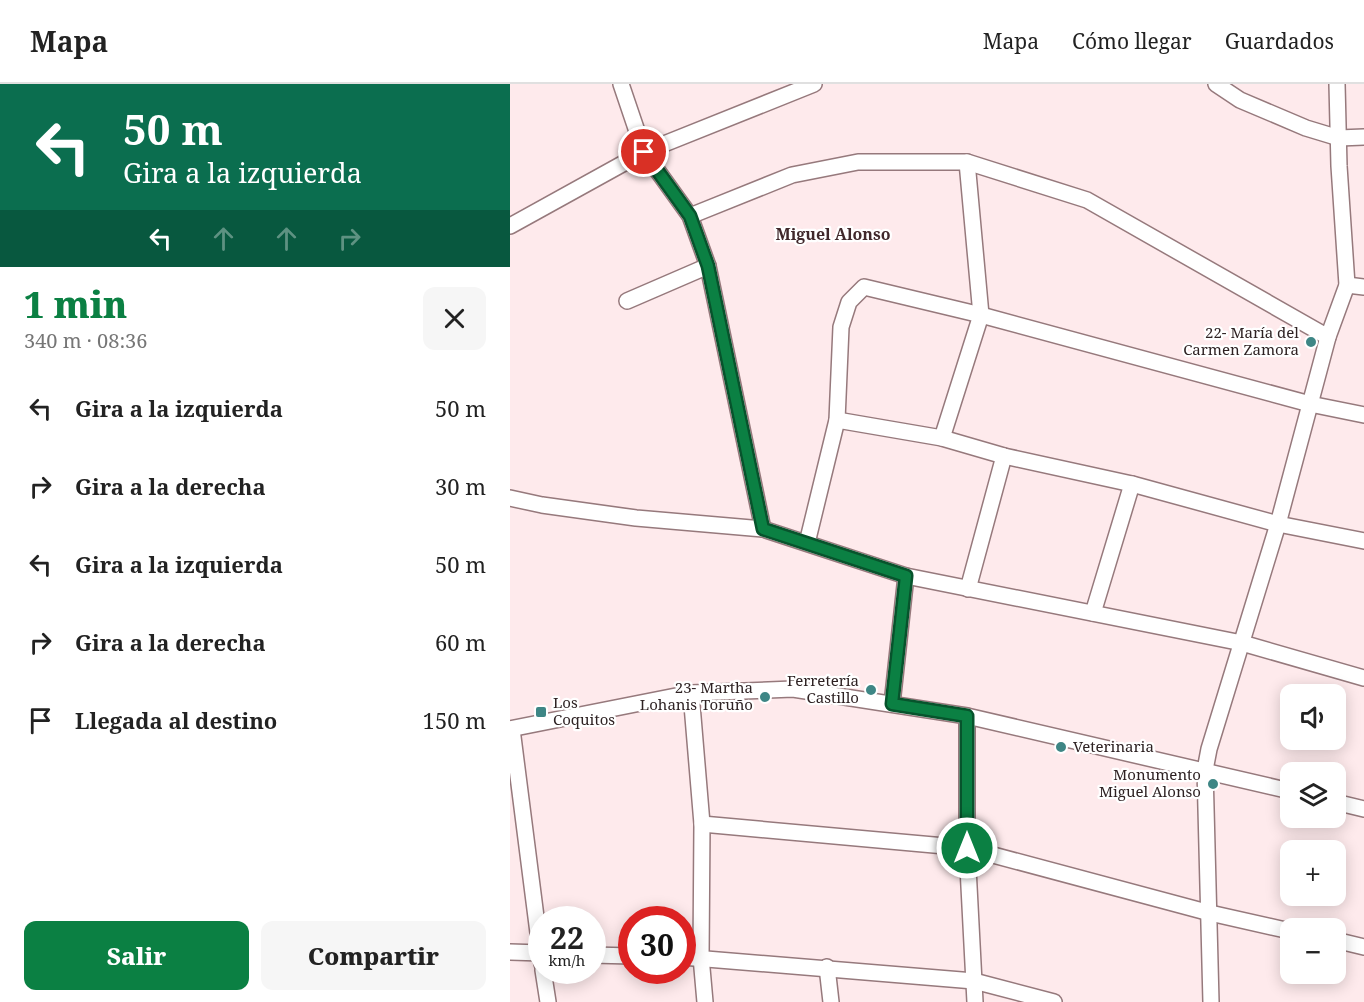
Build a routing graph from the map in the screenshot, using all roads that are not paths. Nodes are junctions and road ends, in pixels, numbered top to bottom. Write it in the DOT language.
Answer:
graph roads {
  1 [pos="621,84"];
  2 [pos="814,84"];
  3 [pos="1216,84"];
  4 [pos="1337,84"];
  5 [pos="1364,137"];
  6 [pos="1339,138"];
  7 [pos="644,152"];
  8 [pos="966,162"];
  9 [pos="690,216"];
  10 [pos="510,226"];
  11 [pos="708,266"];
  12 [pos="1347,285"];
  13 [pos="1364,287"];
  14 [pos="627,302"];
  15 [pos="981,315"];
  16 [pos="1328,337"];
  17 [pos="1310,404"];
  18 [pos="1364,415"];
  19 [pos="837,420"];
  20 [pos="942,438"];
  21 [pos="1004,456"];
  22 [pos="1132,484"];
  23 [pos="510,498"];
  24 [pos="1278,524"];
  25 [pos="763,529"];
  26 [pos="1364,541"];
  27 [pos="807,543"];
  28 [pos="906,576"];
  29 [pos="968,589"];
  30 [pos="1093,614"];
  31 [pos="1242,643"];
  32 [pos="1364,678"];
  33 [pos="691,693"];
  34 [pos="892,704"];
  35 [pos="967,716"];
  36 [pos="511,729"];
  37 [pos="1205,770"];
  38 [pos="1280,789"];
  39 [pos="1346,805"];
  40 [pos="1364,809"];
  41 [pos="702,824"];
  42 [pos="967,848"];
  43 [pos="534,906"];
  44 [pos="1210,913"];
  45 [pos="1280,929"];
  46 [pos="1346,942"];
  47 [pos="1364,946"];
  48 [pos="510,952"];
  49 [pos="528,955"];
  50 [pos="696,957"];
  51 [pos="701,957"];
  52 [pos="827,967"];
  53 [pos="974,981"];
  54 [pos="545,984"];
  55 [pos="548,1002"];
  56 [pos="705,1002"];
  57 [pos="831,1002"];
  58 [pos="975,1002"];
  59 [pos="1054,1002"];
  60 [pos="1211,1002"];
  1 -- 7 [label="street"];
  2 -- 7 [label="street"];
  3 -- 6 [label="street"];
  4 -- 6 [label="street"];
  5 -- 6 [label="street"];
  6 -- 12 [label="street"];
  7 -- 9 [label="street"];
  7 -- 10 [label="street"];
  8 -- 9 [label="street"];
  8 -- 15 [label="street"];
  8 -- 16 [label="street"];
  9 -- 11 [label="street"];
  11 -- 14 [label="street"];
  11 -- 25 [label="street"];
  12 -- 13 [label="street"];
  12 -- 16 [label="street"];
  15 -- 17 [label="street"];
  15 -- 19 [label="street"];
  15 -- 20 [label="street"];
  16 -- 17 [label="street"];
  17 -- 18 [label="street"];
  17 -- 24 [label="street"];
  19 -- 20 [label="street"];
  19 -- 27 [label="street"];
  20 -- 21 [label="street"];
  21 -- 22 [label="street"];
  21 -- 29 [label="street"];
  22 -- 24 [label="street"];
  22 -- 30 [label="street"];
  23 -- 25 [label="street"];
  24 -- 26 [label="street"];
  24 -- 31 [label="street"];
  25 -- 27 [label="street"];
  27 -- 28 [label="street"];
  28 -- 29 [label="street"];
  28 -- 34 [label="street"];
  29 -- 30 [label="street"];
  30 -- 31 [label="street"];
  31 -- 32 [label="street"];
  31 -- 37 [label="street"];
  33 -- 34 [label="street"];
  33 -- 36 [label="street"];
  33 -- 41 [label="street"];
  34 -- 35 [label="street"];
  35 -- 37 [label="street"];
  35 -- 42 [label="street"];
  36 -- 43 [label="street"];
  37 -- 38 [label="street"];
  37 -- 44 [label="street"];
  39 -- 40 [label="street"];
  41 -- 42 [label="street"];
  41 -- 51 [label="street"];
  42 -- 44 [label="street"];
  42 -- 53 [label="street"];
  44 -- 45 [label="street"];
  44 -- 60 [label="street"];
  46 -- 47 [label="street"];
  48 -- 49 [label="street"];
  50 -- 51 [label="street"];
  51 -- 52 [label="street"];
  51 -- 56 [label="street"];
  52 -- 53 [label="street"];
  52 -- 57 [label="street"];
  53 -- 58 [label="street"];
  53 -- 59 [label="street"];
  54 -- 55 [label="street"];
}
